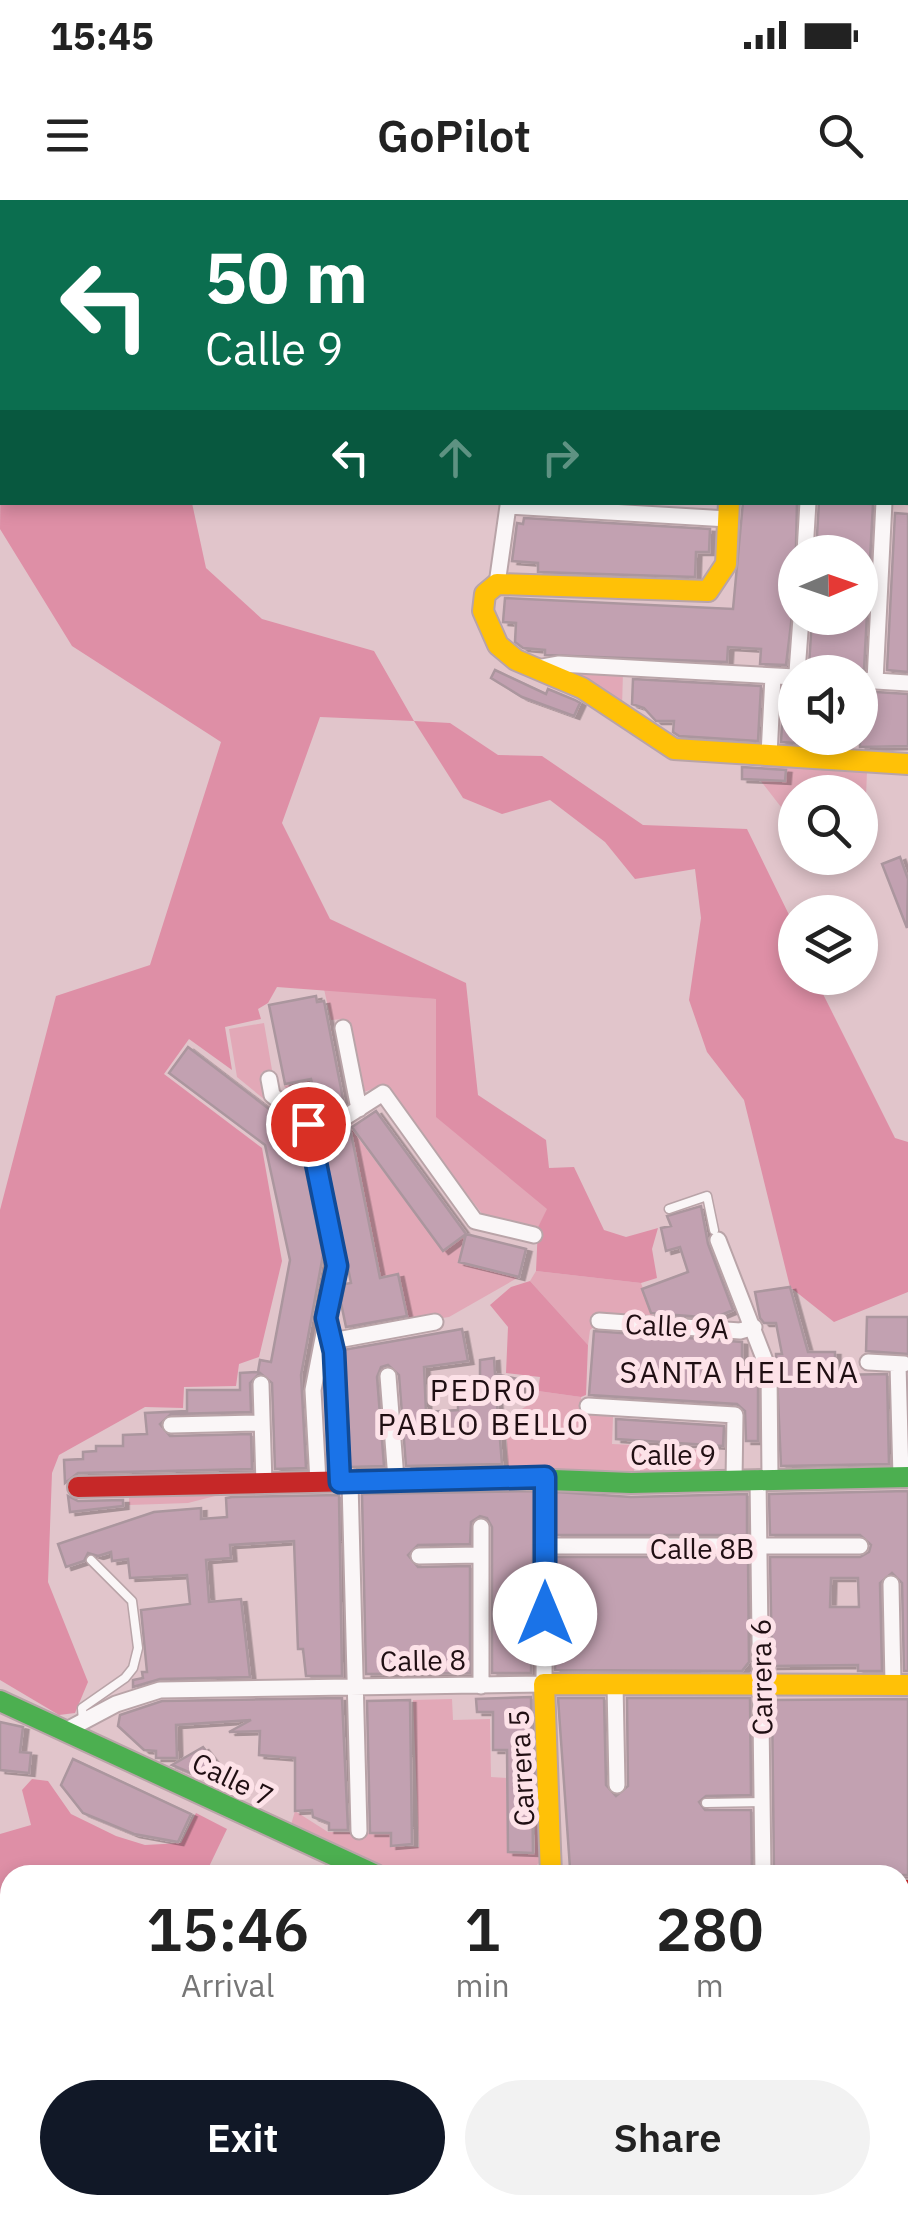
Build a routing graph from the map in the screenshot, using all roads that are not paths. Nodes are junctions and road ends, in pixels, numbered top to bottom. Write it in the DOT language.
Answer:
graph roads {
  1 [pos="520,505"];
  2 [pos="561,505"];
  3 [pos="808,505"];
  4 [pos="884,505"];
  5 [pos="728,511"];
  6 [pos="806,535"];
  7 [pos="497,584"];
  8 [pos="869,655"];
  9 [pos="537,668"];
  10 [pos="773,676"];
  11 [pos="778,676"];
  12 [pos="878,681"];
  13 [pos="908,683"];
  14 [pos="769,756"];
  15 [pos="908,764"];
  16 [pos="343,1028"];
  17 [pos="269,1080"];
  18 [pos="360,1109"];
  19 [pos="308,1124"];
  20 [pos="669,1210"];
  21 [pos="534,1235"];
  22 [pos="716,1235"];
  23 [pos="326,1318"];
  24 [pos="599,1321"];
  25 [pos="436,1322"];
  26 [pos="754,1327"];
  27 [pos="332,1341"];
  28 [pos="868,1362"];
  29 [pos="903,1364"];
  30 [pos="388,1376"];
  31 [pos="260,1384"];
  32 [pos="588,1406"];
  33 [pos="261,1423"];
  34 [pos="171,1425"];
  35 [pos="545,1477"];
  36 [pos="904,1477"];
  37 [pos="764,1478"];
  38 [pos="396,1480"];
  39 [pos="734,1481"];
  40 [pos="336,1482"];
  41 [pos="264,1484"];
  42 [pos="78,1486"];
  43 [pos="481,1527"];
  44 [pos="545,1546"];
  45 [pos="860,1546"];
  46 [pos="760,1548"];
  47 [pos="481,1555"];
  48 [pos="419,1556"];
  49 [pos="91,1560"];
  50 [pos="891,1584"];
  51 [pos="761,1683"];
  52 [pos="544,1684"];
  53 [pos="616,1684"];
  54 [pos="900,1684"];
  55 [pos="481,1686"];
  56 [pos="354,1688"];
  57 [pos="0,1701"];
  58 [pos="70,1726"];
  59 [pos="617,1785"];
  60 [pos="763,1802"];
  61 [pos="706,1803"];
  62 [pos="359,1831"];
  63 [pos="355,1865"];
  64 [pos="551,1865"];
  65 [pos="763,1865"];
  1 -- 7 [label="street"];
  2 -- 5 [label="street"];
  3 -- 6 [label="street"];
  4 -- 8 [label="street"];
  5 -- 7 [label="street"];
  7 -- 9 [label="street"];
  9 -- 10 [label="street"];
  9 -- 14 [label="street"];
  10 -- 11 [label="street"];
  10 -- 14 [label="street"];
  12 -- 13 [label="street"];
  14 -- 15 [label="street"];
  16 -- 18 [label="street"];
  17 -- 19 [label="street"];
  18 -- 19 [label="street"];
  18 -- 21 [label="street"];
  19 -- 23 [label="street"];
  20 -- 22 [label="lane"];
  22 -- 26 [label="street, Carrera 6"];
  23 -- 27 [label="street"];
  23 -- 40 [label="street"];
  24 -- 26 [label="street, Calle 9A"];
  25 -- 27 [label="street"];
  26 -- 37 [label="street, Carrera 6"];
  27 -- 40 [label="street"];
  28 -- 29 [label="street"];
  29 -- 36 [label="street"];
  30 -- 38 [label="street"];
  31 -- 33 [label="street"];
  32 -- 39 [label="street"];
  33 -- 34 [label="street"];
  33 -- 41 [label="street"];
  35 -- 38 [label="street, Calle 9"];
  35 -- 39 [label="street, Calle 9"];
  35 -- 44 [label="street, Carrera 5"];
  36 -- 37 [label="street, Calle 9"];
  37 -- 39 [label="street, Calle 9"];
  37 -- 46 [label="street, Carrera 6"];
  38 -- 40 [label="street, Calle 9"];
  40 -- 41 [label="street, Calle 9"];
  40 -- 56 [label="street"];
  41 -- 42 [label="street, Calle 9"];
  43 -- 47 [label="street"];
  44 -- 46 [label="street, Calle 8B"];
  44 -- 52 [label="street, Carrera 5"];
  45 -- 46 [label="street, Calle 8B"];
  46 -- 51 [label="street, Carrera 6"];
  47 -- 48 [label="street"];
  47 -- 55 [label="street"];
  49 -- 58 [label="lane"];
  50 -- 54 [label="street"];
  51 -- 53 [label="street, Calle 8"];
  51 -- 54 [label="street, Calle 8"];
  51 -- 60 [label="street, Carrera 6"];
  52 -- 53 [label="street, Calle 8"];
  52 -- 55 [label="street, Calle 8"];
  52 -- 64 [label="street, Carrera 5"];
  53 -- 59 [label="street"];
  55 -- 56 [label="street, Calle 8"];
  56 -- 58 [label="street, Calle 8"];
  56 -- 62 [label="street"];
  57 -- 58 [label="street, Calle 7"];
  58 -- 63 [label="street, Calle 7"];
  60 -- 61 [label="lane"];
  60 -- 65 [label="street, Carrera 6"];
}
